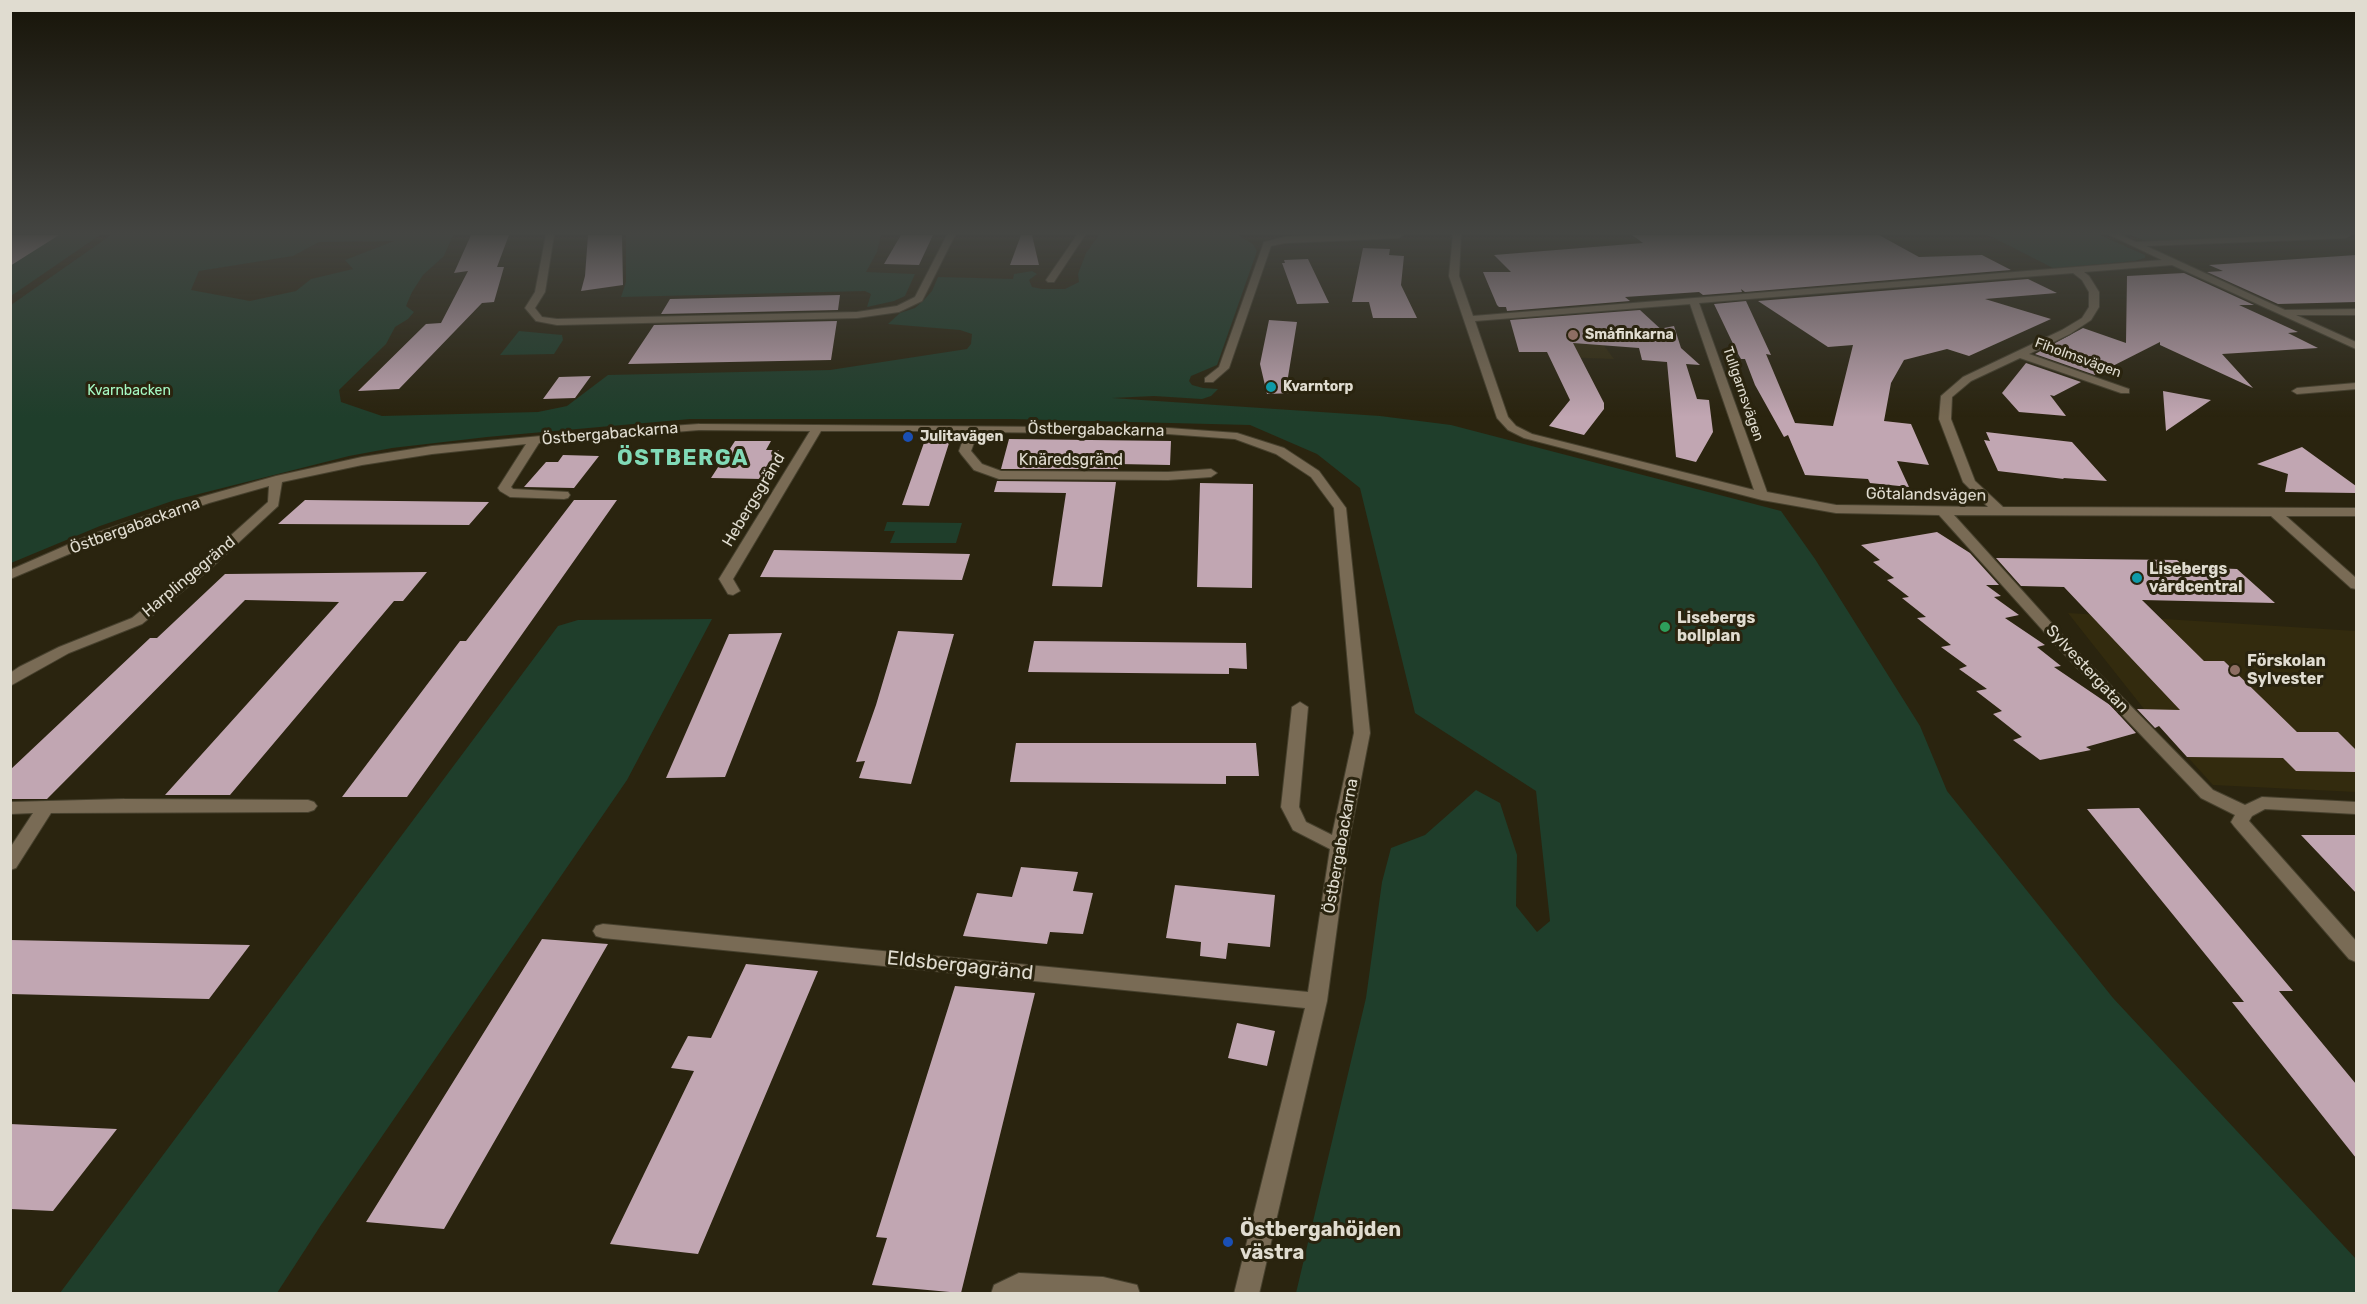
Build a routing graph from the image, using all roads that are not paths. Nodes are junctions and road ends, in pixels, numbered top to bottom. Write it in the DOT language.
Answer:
graph roads {
  1 [pos="538,296"];
  2 [pos="921,296"];
  3 [pos="1249,296"];
  4 [pos="1461,296"];
  5 [pos="1767,296"];
  6 [pos="2094,296"];
  7 [pos="2247,296"];
  8 [pos="1694,302"];
  9 [pos="2280,311"];
  10 [pos="2356,312"];
  11 [pos="1469,319"];
  12 [pos="2356,346"];
  13 [pos="2020,354"];
  14 [pos="1209,380"];
  15 [pos="2356,386"];
  16 [pos="2125,391"];
  17 [pos="2297,391"];
  18 [pos="818,427"];
  19 [pos="973,428"];
  20 [pos="534,441"];
  21 [pos="1211,473"];
  22 [pos="276,480"];
  23 [pos="564,495"];
  24 [pos="1762,496"];
  25 [pos="1942,510"];
  26 [pos="2274,511"];
  27 [pos="2000,512"];
  28 [pos="2356,512"];
  29 [pos="10,574"];
  30 [pos="2356,585"];
  31 [pos="733,591"];
  32 [pos="10,681"];
  33 [pos="1299,707"];
  34 [pos="308,806"];
  35 [pos="10,808"];
  36 [pos="45,808"];
  37 [pos="2356,808"];
  38 [pos="2245,812"];
  39 [pos="1340,846"];
  40 [pos="10,863"];
  41 [pos="603,931"];
  42 [pos="2356,954"];
  43 [pos="1317,1001"];
  44 [pos="1003,1293"];
  45 [pos="1128,1293"];
  46 [pos="1246,1293"];
  1 -- 2 [label="street"];
  3 -- 14 [label="street"];
  4 -- 11 [label="street"];
  5 -- 8 [label="street"];
  6 -- 13 [label="street, Fiholmsvägen"];
  7 -- 9 [label="street"];
  8 -- 11 [label="street"];
  8 -- 24 [label="street, Tullgarnsvägen"];
  9 -- 10 [label="street"];
  9 -- 12 [label="street"];
  11 -- 24 [label="street, Götalandsvägen"];
  13 -- 16 [label="street, Fiholmsvägen"];
  13 -- 27 [label="street, Fiholmsvägen"];
  15 -- 17 [label="street"];
  18 -- 19 [label="street, Östbergabackarna"];
  18 -- 20 [label="street, Östbergabackarna"];
  18 -- 31 [label="street, Hebergsgränd"];
  19 -- 21 [label="street, Knäredsgränd"];
  19 -- 39 [label="street, Östbergabackarna"];
  20 -- 22 [label="street, Östbergabackarna"];
  20 -- 23 [label="street"];
  22 -- 29 [label="street, Östbergabackarna"];
  22 -- 32 [label="street, Harplingegränd"];
  24 -- 25 [label="street, Götalandsvägen"];
  25 -- 27 [label="street, Götalandsvägen"];
  25 -- 38 [label="street, Sylvestergatan"];
  26 -- 27 [label="street, Götalandsvägen"];
  26 -- 28 [label="street, Götalandsvägen"];
  26 -- 30 [label="street"];
  33 -- 39 [label="street"];
  34 -- 36 [label="street"];
  35 -- 36 [label="street"];
  36 -- 40 [label="street"];
  37 -- 38 [label="street"];
  38 -- 42 [label="street"];
  39 -- 43 [label="street, Östbergabackarna"];
  41 -- 43 [label="street, Eldsbergagränd"];
  43 -- 46 [label="street, Östbergabackarna"];
  44 -- 45 [label="street"];
}
